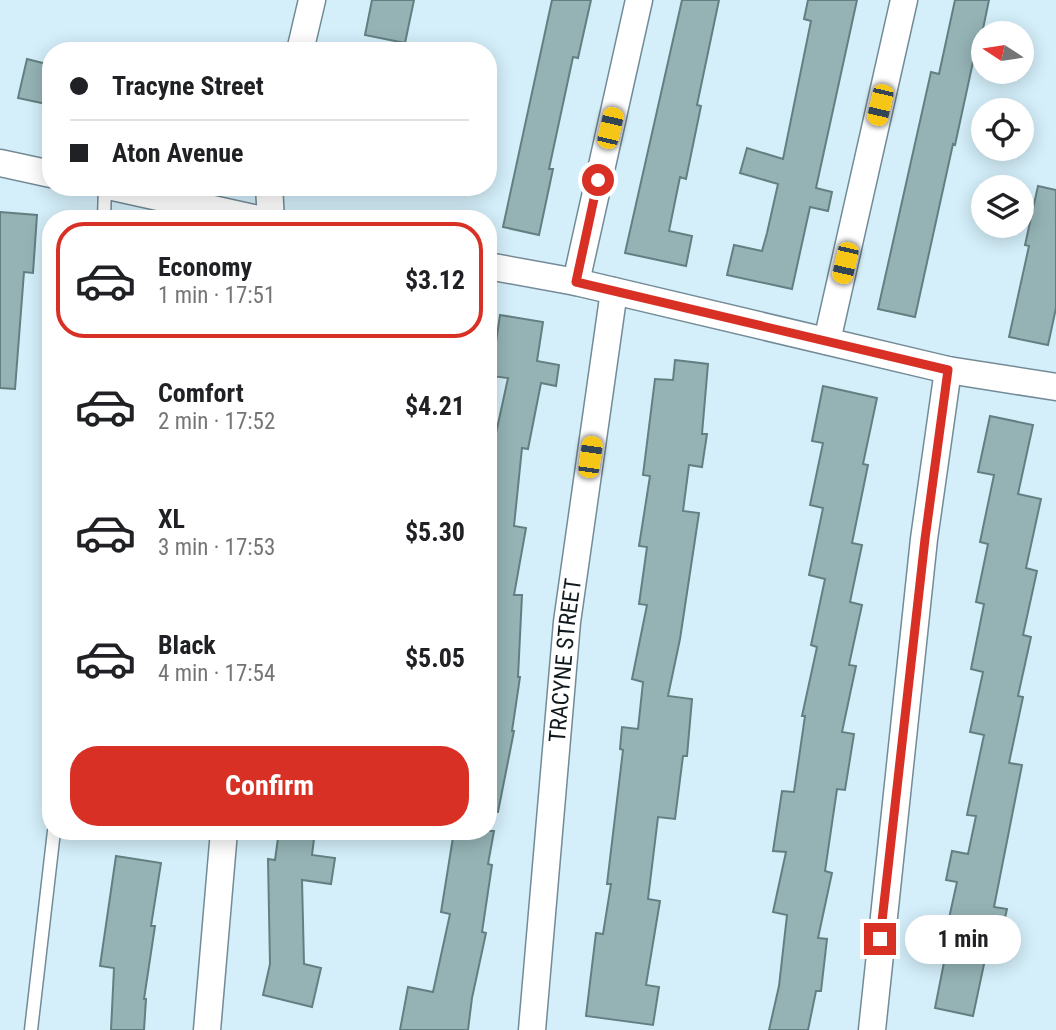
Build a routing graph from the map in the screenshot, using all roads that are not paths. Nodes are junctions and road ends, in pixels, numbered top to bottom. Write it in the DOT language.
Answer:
graph roads {
  1 [pos="312,0"];
  2 [pos="639,0"];
  3 [pos="904,0"];
  4 [pos="302,42"];
  5 [pos="0,163"];
  6 [pos="42,172"];
  7 [pos="154,196"];
  8 [pos="217,210"];
  9 [pos="497,268"];
  10 [pos="576,282"];
  11 [pos="614,291"];
  12 [pos="827,341"];
  13 [pos="948,370"];
  14 [pos="1056,387"];
  15 [pos="53,840"];
  16 [pos="222,840"];
  17 [pos="31,1030"];
  18 [pos="207,1030"];
  19 [pos="531,1030"];
  20 [pos="872,1030"];
  1 -- 4 [label="street"];
  2 -- 10 [label="street"];
  3 -- 12 [label="street"];
  5 -- 6 [label="street"];
  7 -- 8 [label="street"];
  9 -- 10 [label="street"];
  10 -- 11 [label="street"];
  11 -- 12 [label="street"];
  11 -- 19 [label="street, TRACYNE STREET"];
  12 -- 13 [label="street"];
  13 -- 14 [label="street"];
  13 -- 20 [label="street"];
  15 -- 17 [label="lane"];
  16 -- 18 [label="street"];
}
